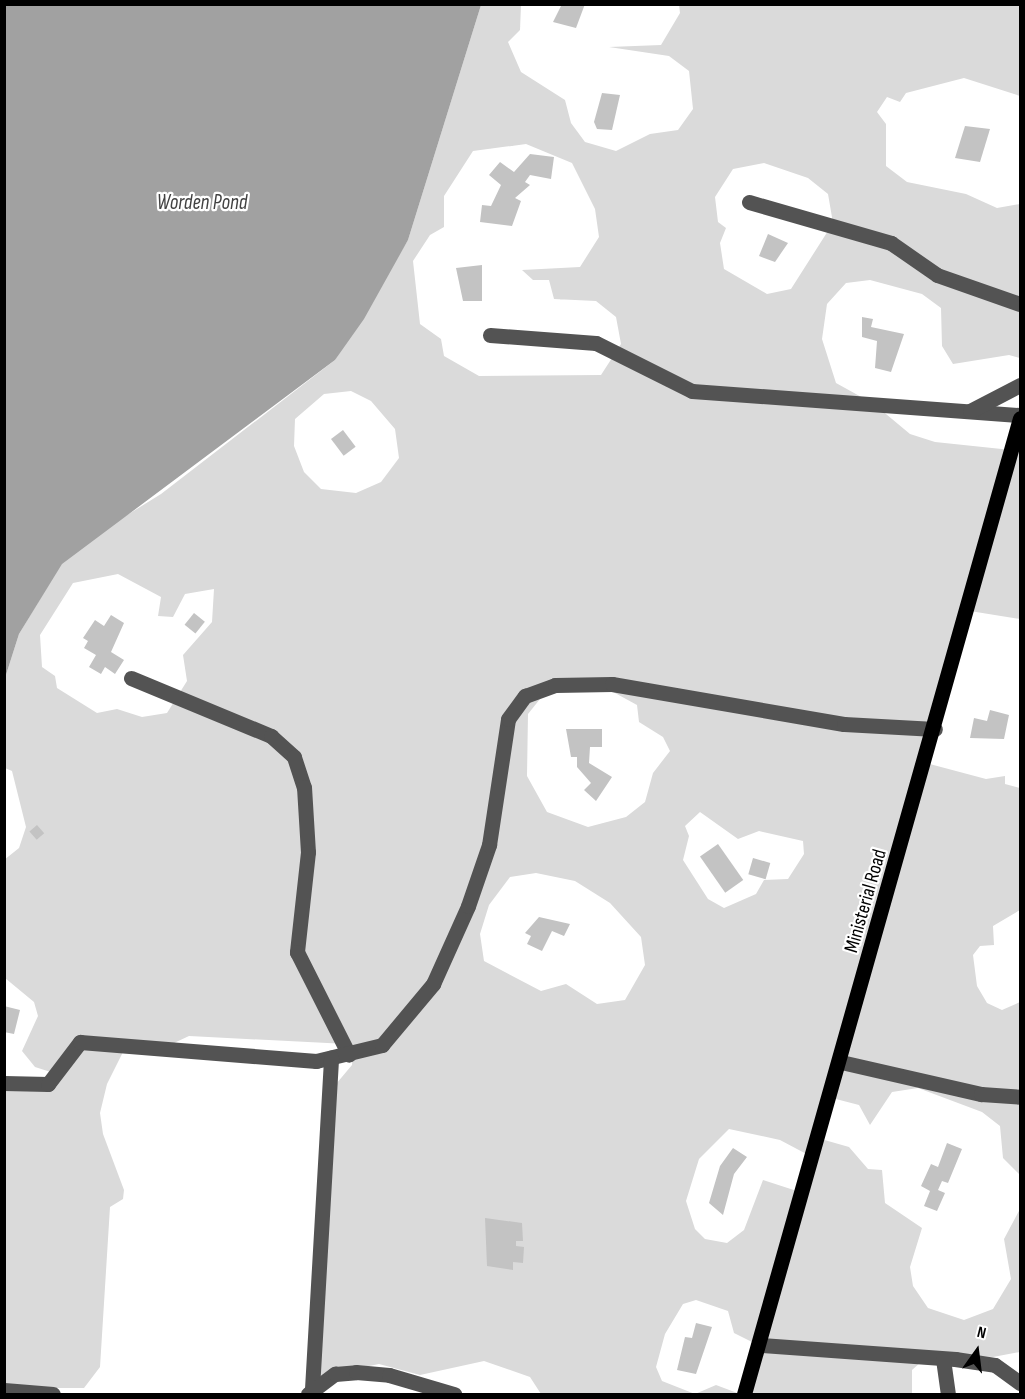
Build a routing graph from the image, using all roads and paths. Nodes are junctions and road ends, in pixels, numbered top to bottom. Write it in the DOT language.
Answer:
graph roads {
  1 [pos="749,202"];
  2 [pos="1020,304"];
  3 [pos="490,335"];
  4 [pos="1020,385"];
  5 [pos="970,411"];
  6 [pos="1020,416"];
  7 [pos="131,678"];
  8 [pos="935,729"];
  9 [pos="349,1055"];
  10 [pos="331,1058"];
  11 [pos="842,1062"];
  12 [pos="4,1083"];
  13 [pos="1020,1097"];
  14 [pos="761,1345"];
  15 [pos="943,1359"];
  16 [pos="1020,1383"];
  17 [pos="4,1390"];
  18 [pos="310,1392"];
  19 [pos="53,1395"];
  20 [pos="454,1395"];
  21 [pos="744,1395"];
  22 [pos="948,1395"];
  1 -- 2 [label="lane"];
  3 -- 5 [label="lane"];
  4 -- 5 [label="lane"];
  5 -- 6 [label="lane"];
  6 -- 8 [label="main road, Ministerial Road"];
  7 -- 9 [label="lane"];
  8 -- 9 [label="lane"];
  8 -- 11 [label="main road, Ministerial Road"];
  9 -- 10 [label="lane"];
  10 -- 12 [label="lane"];
  10 -- 18 [label="lane"];
  11 -- 13 [label="lane"];
  11 -- 14 [label="main road, Ministerial Road"];
  14 -- 15 [label="lane"];
  14 -- 21 [label="main road, Ministerial Road"];
  15 -- 16 [label="lane"];
  15 -- 22 [label="lane"];
  17 -- 19 [label="lane"];
  18 -- 20 [label="lane"];
}
